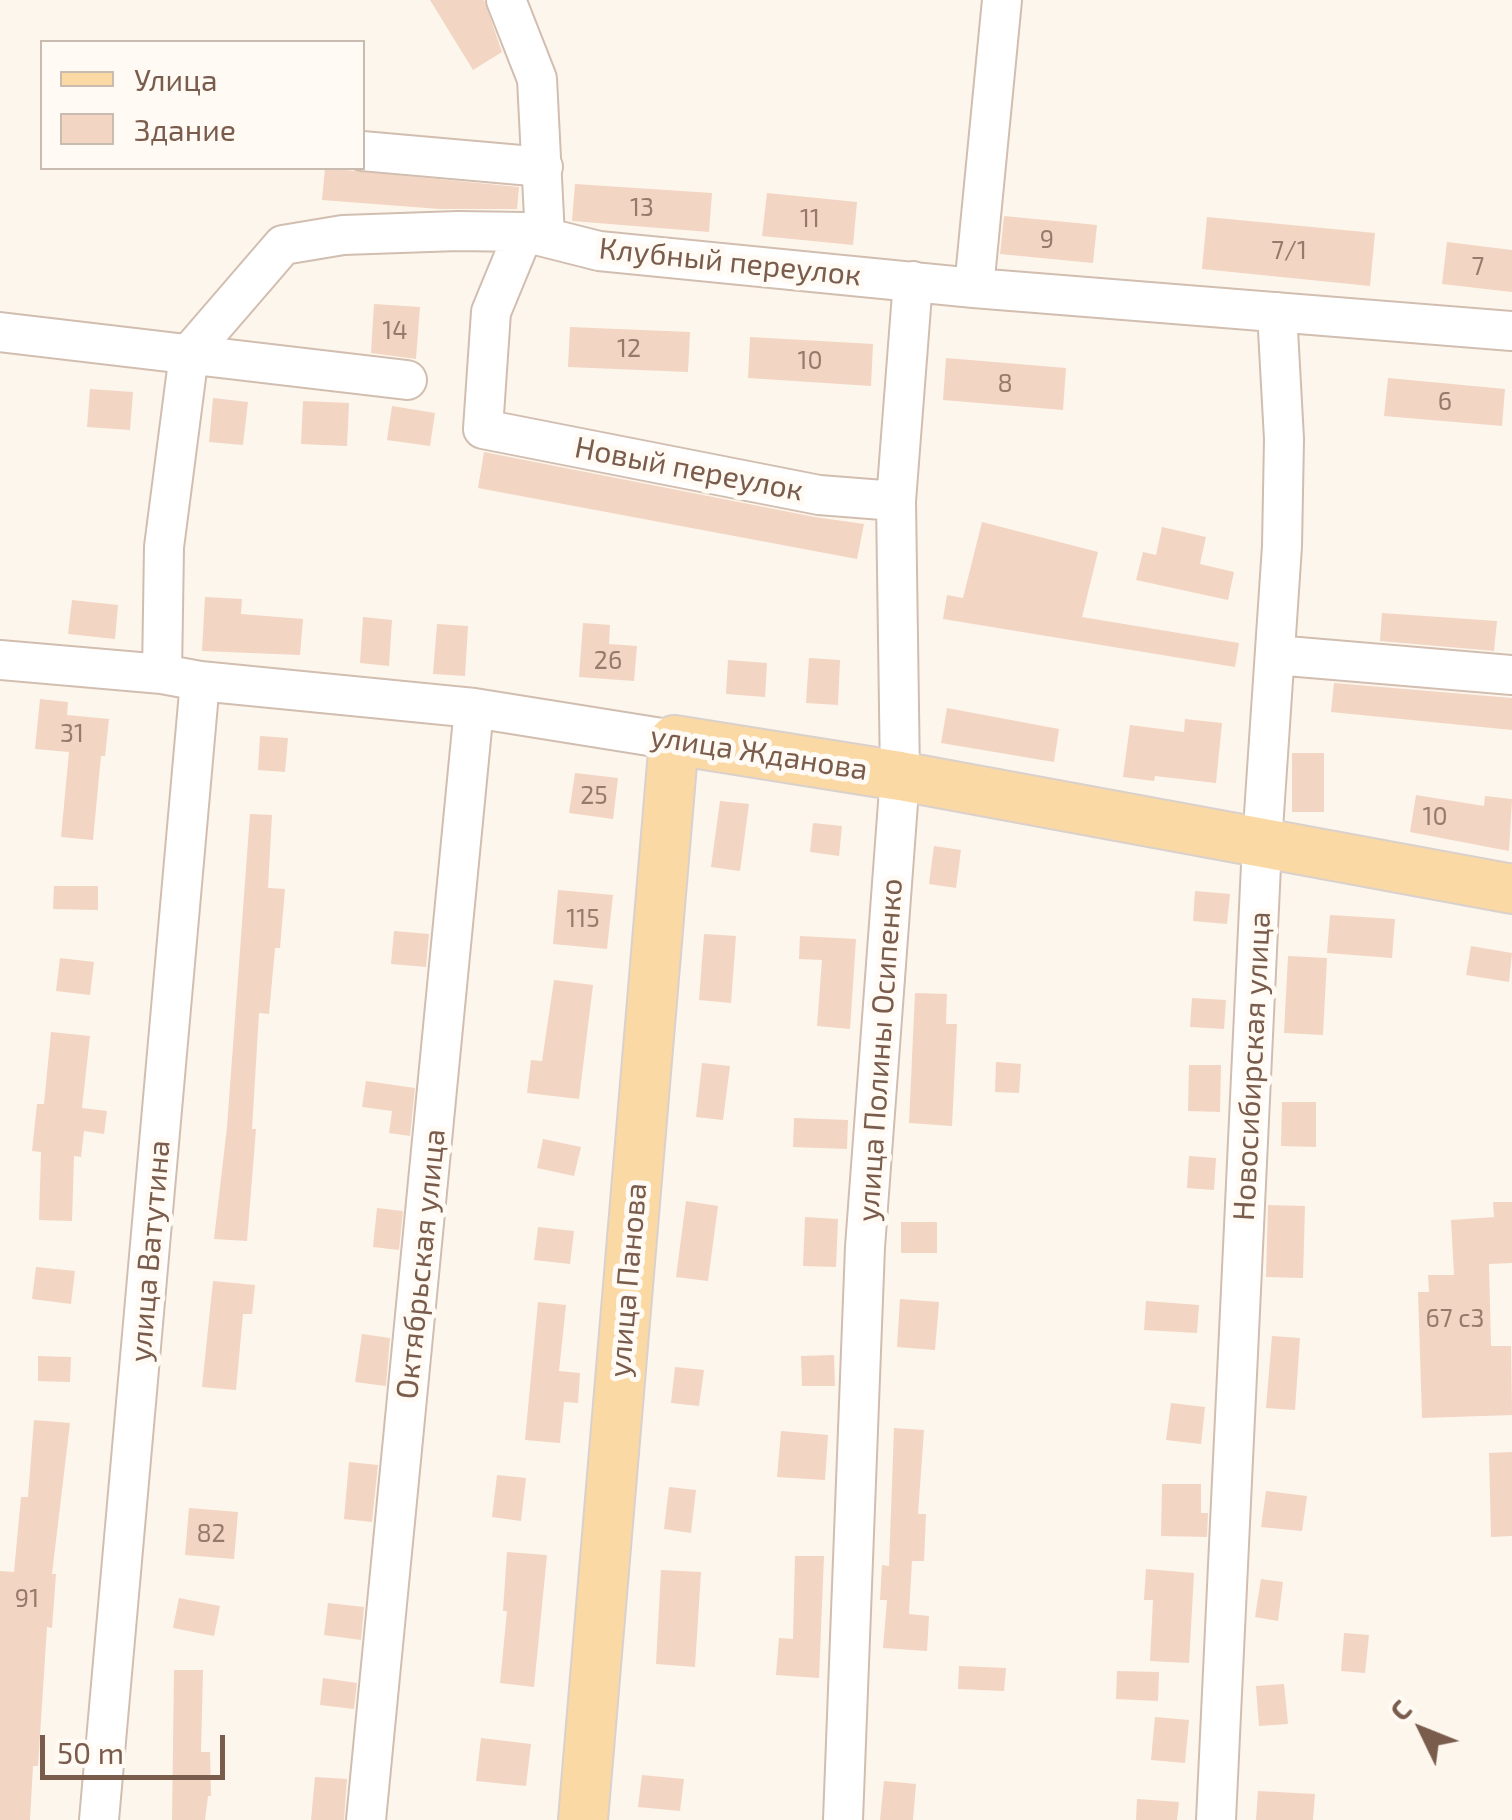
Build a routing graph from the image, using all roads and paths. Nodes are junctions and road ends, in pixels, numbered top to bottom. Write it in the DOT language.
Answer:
graph roads {
  1 [pos="506,0"];
  2 [pos="1002,0"];
  3 [pos="365,151"];
  4 [pos="543,167"];
  5 [pos="535,235"];
  6 [pos="913,281"];
  7 [pos="974,288"];
  8 [pos="1277,312"];
  9 [pos="1512,331"];
  10 [pos="0,332"];
  11 [pos="188,354"];
  12 [pos="407,380"];
  13 [pos="896,501"];
  14 [pos="1276,655"];
  15 [pos="0,660"];
  16 [pos="162,674"];
  17 [pos="1512,675"];
  18 [pos="200,681"];
  19 [pos="474,708"];
  20 [pos="674,740"];
  21 [pos="900,776"];
  22 [pos="1262,844"];
  23 [pos="1512,889"];
  24 [pos="99,1820"];
  25 [pos="366,1820"];
  26 [pos="583,1820"];
  27 [pos="843,1820"];
  28 [pos="1216,1820"];
  1 -- 4 [label="street"];
  2 -- 7 [label="street"];
  3 -- 4 [label="street"];
  4 -- 5 [label="street"];
  5 -- 6 [label="street, Клубный переулок"];
  5 -- 11 [label="street, Клубный переулок"];
  5 -- 13 [label="street, Новый переулок"];
  6 -- 7 [label="street, Клубный переулок"];
  6 -- 13 [label="street, улица Полины Осипенко"];
  7 -- 8 [label="street, Клубный переулок"];
  8 -- 9 [label="street, Клубный переулок"];
  8 -- 14 [label="street, Новосибирская улица"];
  10 -- 11 [label="street"];
  11 -- 12 [label="street"];
  11 -- 16 [label="street"];
  13 -- 21 [label="street, улица Полины Осипенко"];
  14 -- 17 [label="street"];
  14 -- 22 [label="street, Новосибирская улица"];
  15 -- 16 [label="street, улица Жданова"];
  16 -- 18 [label="street, улица Жданова"];
  18 -- 19 [label="street, улица Жданова"];
  18 -- 24 [label="street, улица Ватутина"];
  19 -- 20 [label="street, улица Жданова"];
  19 -- 25 [label="street, Октябрьская улица"];
  20 -- 21 [label="main road, улица Жданова"];
  20 -- 26 [label="main road, улица Панова"];
  21 -- 22 [label="main road, улица Жданова"];
  21 -- 27 [label="street, улица Полины Осипенко"];
  22 -- 23 [label="main road, улица Жданова"];
  22 -- 28 [label="street, Новосибирская улица"];
}
